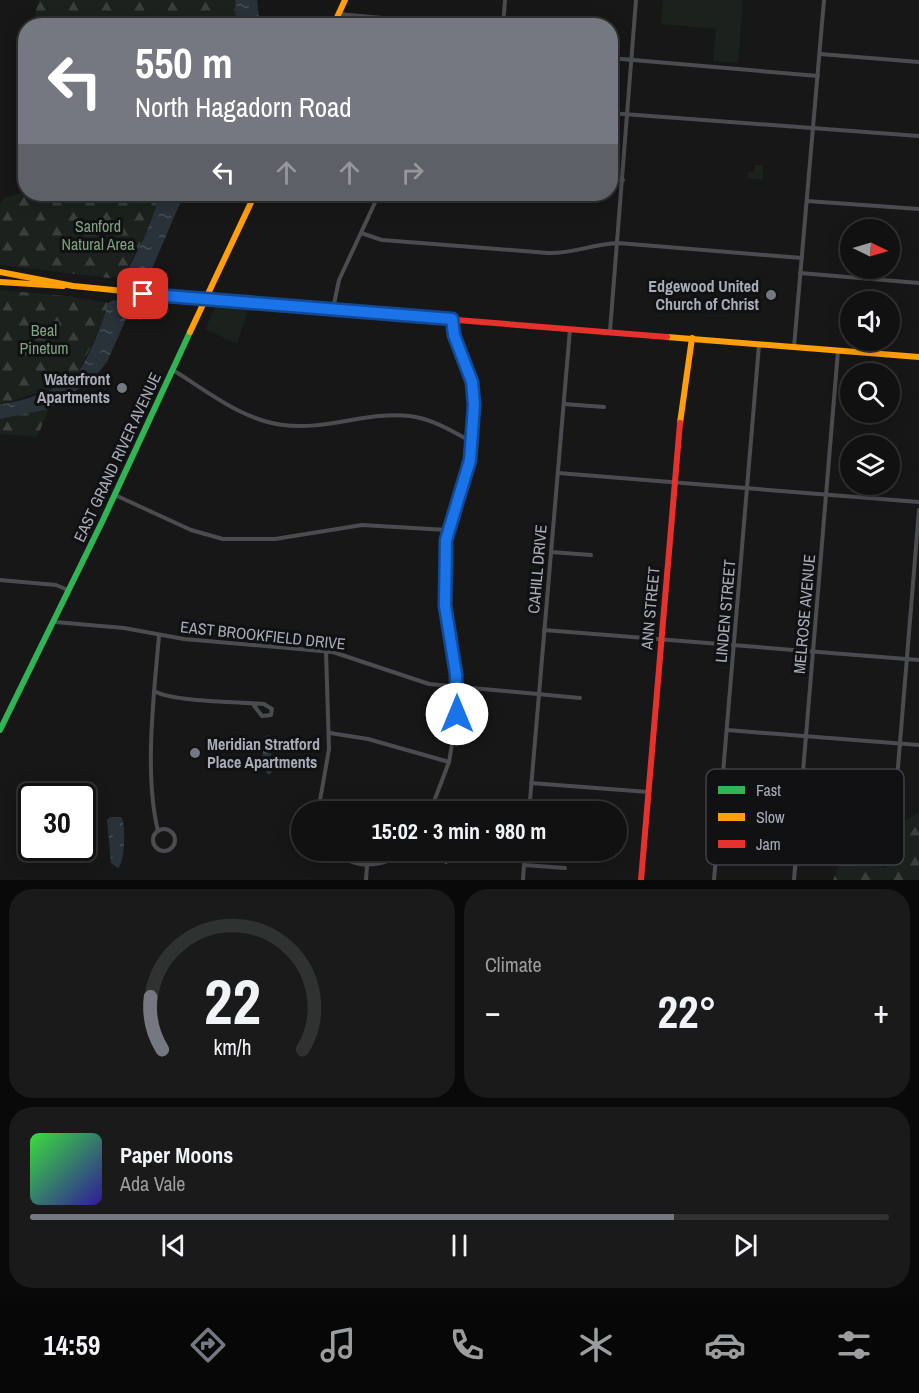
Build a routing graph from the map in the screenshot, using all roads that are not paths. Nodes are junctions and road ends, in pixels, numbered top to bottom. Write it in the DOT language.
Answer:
graph roads {
  1 [pos="345,0"];
  2 [pos="505,0"];
  3 [pos="636,0"];
  4 [pos="824,0"];
  5 [pos="339,14"];
  6 [pos="337,18"];
  7 [pos="382,18"];
  8 [pos="504,18"];
  9 [pos="820,54"];
  10 [pos="618,59"];
  11 [pos="630,60"];
  12 [pos="919,62"];
  13 [pos="818,76"];
  14 [pos="618,113"];
  15 [pos="627,114"];
  16 [pos="814,128"];
  17 [pos="919,136"];
  18 [pos="618,180"];
  19 [pos="623,180"];
  20 [pos="252,201"];
  21 [pos="376,201"];
  22 [pos="807,201"];
  23 [pos="919,210"];
  24 [pos="361,233"];
  25 [pos="618,243"];
  26 [pos="802,258"];
  27 [pos="0,272"];
  28 [pos="800,273"];
  29 [pos="0,282"];
  30 [pos="919,283"];
  31 [pos="73,286"];
  32 [pos="206,300"];
  33 [pos="333,309"];
  34 [pos="452,319"];
  35 [pos="570,328"];
  36 [pos="610,332"];
  37 [pos="692,338"];
  38 [pos="759,344"];
  39 [pos="794,347"];
  40 [pos="838,350"];
  41 [pos="919,357"];
  42 [pos="173,370"];
  43 [pos="564,404"];
  44 [pos="604,407"];
  45 [pos="472,442"];
  46 [pos="558,473"];
  47 [pos="674,483"];
  48 [pos="747,488"];
  49 [pos="827,494"];
  50 [pos="114,495"];
  51 [pos="919,502"];
  52 [pos="919,510"];
  53 [pos="447,530"];
  54 [pos="551,552"];
  55 [pos="591,555"];
  56 [pos="0,580"];
  57 [pos="68,591"];
  58 [pos="54,621"];
  59 [pos="544,630"];
  60 [pos="159,636"];
  61 [pos="661,640"];
  62 [pos="734,645"];
  63 [pos="326,651"];
  64 [pos="813,651"];
  65 [pos="908,659"];
  66 [pos="919,660"];
  67 [pos="457,687"];
  68 [pos="154,692"];
  69 [pos="539,694"];
  70 [pos="580,698"];
  71 [pos="252,703"];
  72 [pos="0,730"];
  73 [pos="727,730"];
  74 [pos="330,734"];
  75 [pos="806,736"];
  76 [pos="900,743"];
  77 [pos="919,745"];
  78 [pos="449,762"];
  79 [pos="724,769"];
  80 [pos="803,769"];
  81 [pos="898,769"];
  82 [pos="531,783"];
  83 [pos="648,792"];
  84 [pos="320,801"];
  85 [pos="434,801"];
  86 [pos="530,801"];
  87 [pos="158,831"];
  88 [pos="351,861"];
  89 [pos="387,861"];
  90 [pos="524,861"];
  91 [pos="524,865"];
  92 [pos="715,865"];
  93 [pos="795,865"];
  94 [pos="367,866"];
  95 [pos="565,868"];
  96 [pos="366,880"];
  97 [pos="523,880"];
  98 [pos="641,880"];
  99 [pos="714,880"];
  100 [pos="794,880"];
  1 -- 5 [label="street"];
  2 -- 8 [label="street"];
  3 -- 11 [label="street"];
  4 -- 9 [label="street"];
  5 -- 6 [label="street"];
  5 -- 7 [label="street"];
  9 -- 12 [label="street"];
  9 -- 13 [label="street"];
  10 -- 11 [label="street"];
  11 -- 13 [label="street"];
  11 -- 15 [label="street"];
  13 -- 16 [label="street"];
  14 -- 15 [label="street"];
  15 -- 16 [label="street"];
  15 -- 19 [label="street"];
  16 -- 17 [label="street"];
  16 -- 22 [label="street"];
  18 -- 19 [label="street"];
  19 -- 25 [label="street"];
  20 -- 32 [label="street, EAST GRAND RIVER AVENUE"];
  21 -- 24 [label="street"];
  22 -- 23 [label="street"];
  22 -- 26 [label="street"];
  24 -- 25 [label="street"];
  24 -- 33 [label="street"];
  25 -- 26 [label="street"];
  25 -- 36 [label="street"];
  26 -- 28 [label="street"];
  27 -- 31 [label="street"];
  28 -- 30 [label="street"];
  28 -- 39 [label="street"];
  29 -- 31 [label="street"];
  31 -- 32 [label="street"];
  32 -- 33 [label="street"];
  32 -- 42 [label="street, EAST GRAND RIVER AVENUE"];
  33 -- 34 [label="street"];
  34 -- 35 [label="street"];
  34 -- 45 [label="street"];
  35 -- 36 [label="street"];
  35 -- 43 [label="street, CAHILL DRIVE"];
  36 -- 37 [label="street"];
  37 -- 38 [label="street"];
  37 -- 47 [label="street, ANN STREET"];
  38 -- 39 [label="street"];
  38 -- 48 [label="street, LINDEN STREET"];
  39 -- 40 [label="street"];
  40 -- 41 [label="street"];
  40 -- 49 [label="street, MELROSE AVENUE"];
  42 -- 45 [label="street"];
  42 -- 50 [label="street, EAST GRAND RIVER AVENUE"];
  43 -- 44 [label="street"];
  43 -- 46 [label="street, CAHILL DRIVE"];
  45 -- 53 [label="street"];
  46 -- 47 [label="street"];
  46 -- 54 [label="street, CAHILL DRIVE"];
  47 -- 48 [label="street"];
  47 -- 61 [label="street, ANN STREET"];
  48 -- 49 [label="street"];
  48 -- 62 [label="street, LINDEN STREET"];
  49 -- 51 [label="street"];
  49 -- 64 [label="street, MELROSE AVENUE"];
  50 -- 53 [label="street"];
  50 -- 57 [label="street, EAST GRAND RIVER AVENUE"];
  52 -- 65 [label="street"];
  53 -- 67 [label="street"];
  54 -- 55 [label="street"];
  54 -- 59 [label="street, CAHILL DRIVE"];
  56 -- 57 [label="street"];
  57 -- 58 [label="street, EAST GRAND RIVER AVENUE"];
  58 -- 60 [label="street, EAST BROOKFIELD DRIVE"];
  58 -- 72 [label="street, EAST GRAND RIVER AVENUE"];
  59 -- 61 [label="street"];
  59 -- 69 [label="street, CAHILL DRIVE"];
  60 -- 63 [label="street, EAST BROOKFIELD DRIVE"];
  60 -- 68 [label="street"];
  61 -- 62 [label="street"];
  61 -- 83 [label="street, ANN STREET"];
  62 -- 64 [label="street"];
  62 -- 73 [label="street, LINDEN STREET"];
  63 -- 67 [label="street, EAST BROOKFIELD DRIVE"];
  63 -- 74 [label="street"];
  64 -- 65 [label="street"];
  64 -- 75 [label="street, MELROSE AVENUE"];
  65 -- 66 [label="street"];
  65 -- 76 [label="street"];
  67 -- 69 [label="street, EAST BROOKFIELD DRIVE"];
  67 -- 78 [label="street"];
  68 -- 71 [label="street"];
  68 -- 87 [label="street"];
  69 -- 70 [label="street, EAST BROOKFIELD DRIVE"];
  69 -- 82 [label="street, CAHILL DRIVE"];
  71 -- 71 [label="street"];
  73 -- 75 [label="street"];
  73 -- 79 [label="street, LINDEN STREET"];
  74 -- 78 [label="street"];
  74 -- 84 [label="street"];
  75 -- 76 [label="street"];
  75 -- 80 [label="street, MELROSE AVENUE"];
  76 -- 77 [label="street"];
  76 -- 81 [label="street"];
  78 -- 85 [label="street"];
  82 -- 83 [label="street"];
  82 -- 86 [label="street, CAHILL DRIVE"];
  83 -- 98 [label="street, ANN STREET"];
  87 -- 87 [label="street"];
  88 -- 94 [label="street"];
  89 -- 94 [label="street"];
  90 -- 91 [label="street"];
  91 -- 95 [label="street"];
  91 -- 97 [label="street"];
  92 -- 99 [label="street, LINDEN STREET"];
  93 -- 100 [label="street, MELROSE AVENUE"];
  94 -- 96 [label="street"];
}
